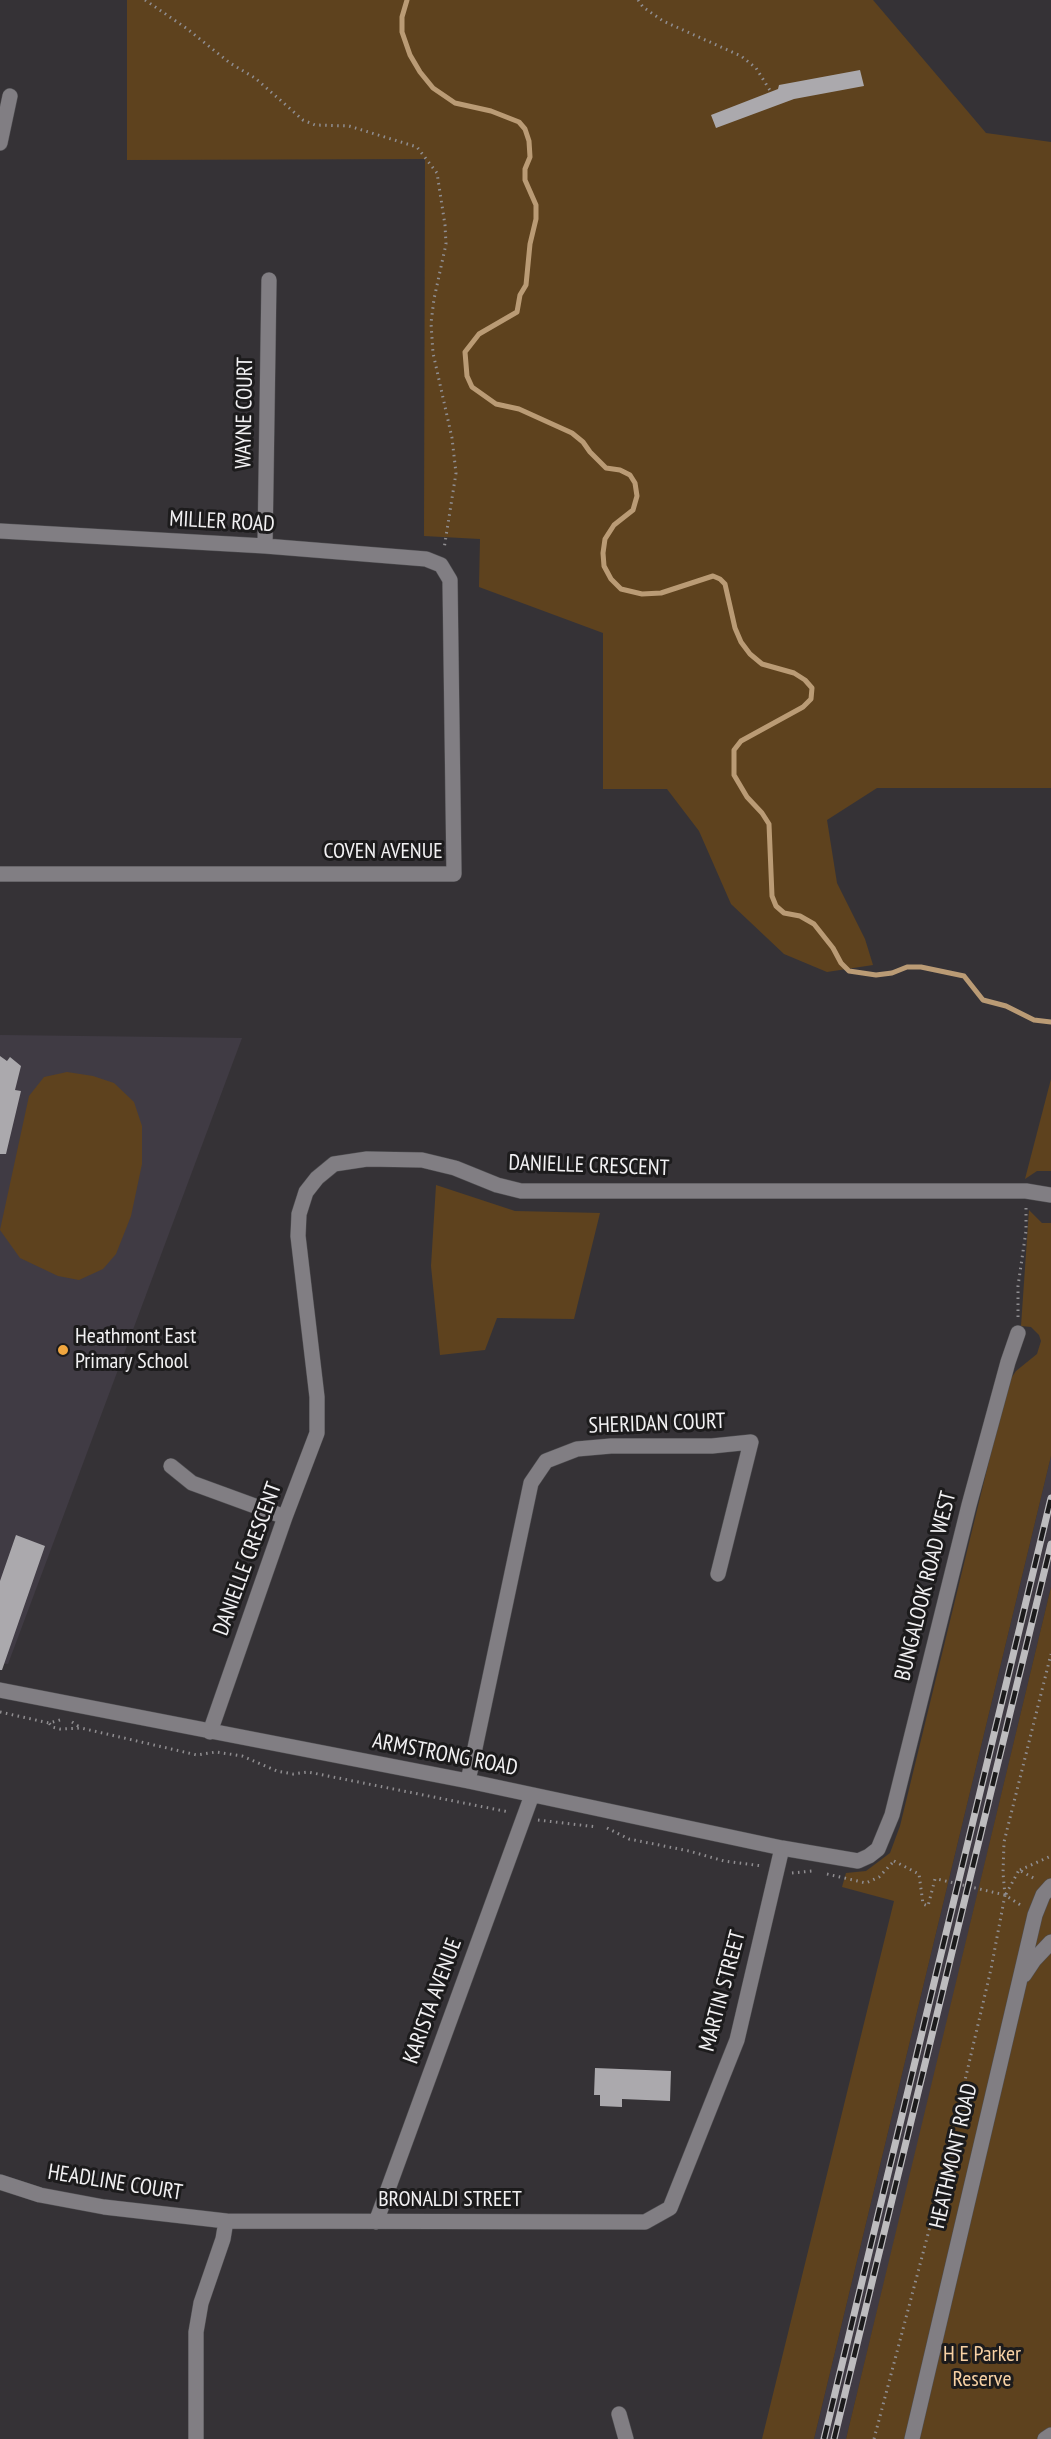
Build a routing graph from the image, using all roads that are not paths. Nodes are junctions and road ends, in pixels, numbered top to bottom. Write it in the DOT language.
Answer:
graph roads {
  1 [pos="10,96"];
  2 [pos="0,143"];
  3 [pos="269,280"];
  4 [pos="0,531"];
  5 [pos="265,546"];
  6 [pos="441,565"];
  7 [pos="0,874"];
  8 [pos="1051,1195"];
  9 [pos="1018,1333"];
  10 [pos="171,1466"];
  11 [pos="285,1517"];
  12 [pos="718,1574"];
  13 [pos="0,1690"];
  14 [pos="210,1732"];
  15 [pos="468,1781"];
  16 [pos="532,1795"];
  17 [pos="782,1848"];
  18 [pos="878,1849"];
  19 [pos="1050,1887"];
  20 [pos="1051,1942"];
  21 [pos="1016,1991"];
  22 [pos="0,2182"];
  23 [pos="670,2208"];
  24 [pos="226,2221"];
  25 [pos="376,2222"];
  26 [pos="619,2414"];
  27 [pos="1051,2435"];
  28 [pos="196,2439"];
  29 [pos="626,2439"];
  30 [pos="912,2439"];
  31 [pos="1045,2439"];
  1 -- 2 [label="street"];
  3 -- 5 [label="street, WAYNE COURT"];
  4 -- 5 [label="street, MILLER ROAD"];
  5 -- 6 [label="street, MILLER ROAD"];
  6 -- 7 [label="street, COVEN AVENUE"];
  8 -- 11 [label="street, DANIELLE CRESCENT"];
  9 -- 18 [label="street, BUNGALOOK ROAD WEST"];
  10 -- 11 [label="street"];
  11 -- 14 [label="street, DANIELLE CRESCENT"];
  12 -- 15 [label="street, SHERIDAN COURT"];
  13 -- 14 [label="street, ARMSTRONG ROAD"];
  14 -- 15 [label="street, ARMSTRONG ROAD"];
  15 -- 16 [label="street, ARMSTRONG ROAD"];
  16 -- 17 [label="street, ARMSTRONG ROAD"];
  16 -- 25 [label="street, KARISTA AVENUE"];
  17 -- 18 [label="street, ARMSTRONG ROAD"];
  17 -- 23 [label="street, MARTIN STREET"];
  19 -- 21 [label="street, HEATHMONT ROAD"];
  20 -- 21 [label="street"];
  21 -- 30 [label="street, HEATHMONT ROAD"];
  22 -- 24 [label="street, HEADLINE COURT"];
  23 -- 25 [label="street, BRONALDI STREET"];
  24 -- 25 [label="street, BRONALDI STREET"];
  24 -- 28 [label="street"];
  26 -- 29 [label="street"];
  27 -- 31 [label="street"];
}
